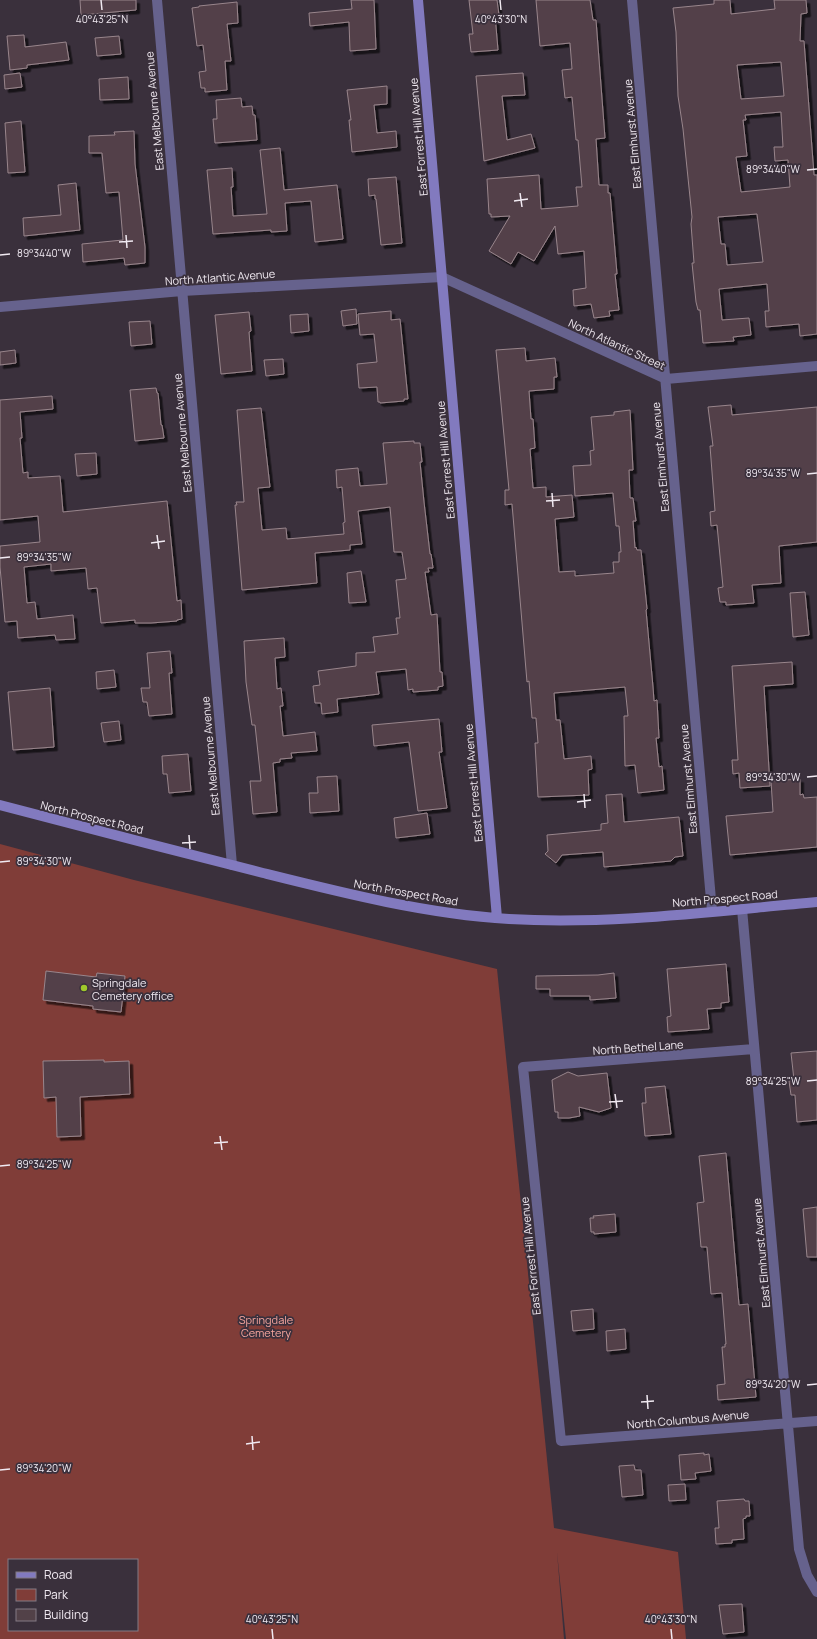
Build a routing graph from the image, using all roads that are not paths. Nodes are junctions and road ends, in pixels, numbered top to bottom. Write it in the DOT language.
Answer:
graph roads {
  1 [pos="156,0"];
  2 [pos="418,0"];
  3 [pos="632,0"];
  4 [pos="442,276"];
  5 [pos="182,291"];
  6 [pos="0,307"];
  7 [pos="817,366"];
  8 [pos="666,379"];
  9 [pos="0,805"];
  10 [pos="232,865"];
  11 [pos="817,902"];
  12 [pos="742,909"];
  13 [pos="712,911"];
  14 [pos="497,918"];
  15 [pos="754,1049"];
  16 [pos="523,1068"];
  17 [pos="817,1421"];
  18 [pos="788,1423"];
  19 [pos="561,1441"];
  20 [pos="817,1592"];
  1 -- 5 [label="street, East Melbourne Avenue"];
  2 -- 4 [label="main road, East Forrest Hill Avenue"];
  3 -- 8 [label="street, East Elmhurst Avenue"];
  4 -- 5 [label="street, North Atlantic Avenue"];
  4 -- 8 [label="street, North Atlantic Street"];
  4 -- 14 [label="main road, East Forrest Hill Avenue"];
  5 -- 6 [label="street, North Atlantic Avenue"];
  5 -- 10 [label="street, East Melbourne Avenue"];
  7 -- 8 [label="street, North Atlantic Street"];
  8 -- 13 [label="street, East Elmhurst Avenue"];
  9 -- 10 [label="main road, North Prospect Road"];
  10 -- 14 [label="main road, North Prospect Road"];
  11 -- 12 [label="main road, North Prospect Road"];
  12 -- 13 [label="main road, North Prospect Road"];
  12 -- 15 [label="street, East Elmhurst Avenue"];
  13 -- 14 [label="main road, North Prospect Road"];
  15 -- 16 [label="street, North Bethel Lane"];
  15 -- 18 [label="street, East Elmhurst Avenue"];
  16 -- 19 [label="street, East Forrest Hill Avenue"];
  17 -- 18 [label="street, North Columbus Avenue"];
  18 -- 19 [label="street, North Columbus Avenue"];
  18 -- 20 [label="street, East Elmhurst Avenue"];
}
